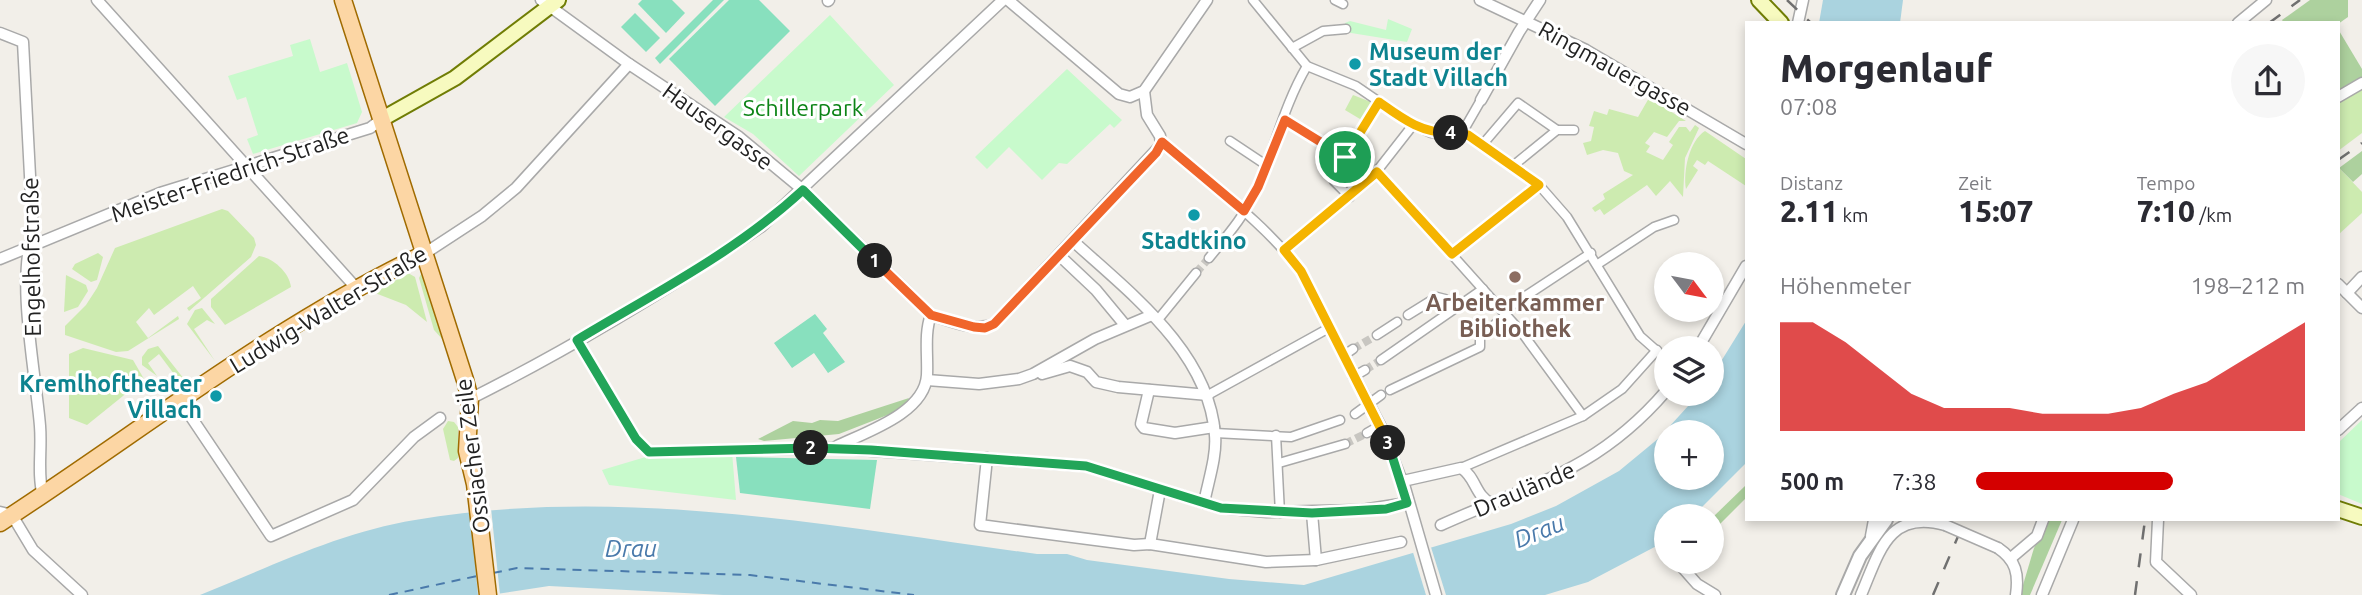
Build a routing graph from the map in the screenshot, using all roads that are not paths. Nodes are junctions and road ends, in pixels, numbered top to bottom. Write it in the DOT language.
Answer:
graph roads {
  1 [pos="97,0"];
  2 [pos="343,0"];
  3 [pos="1005,0"];
  4 [pos="1207,0"];
  5 [pos="1253,0"];
  6 [pos="1480,0"];
  7 [pos="1540,0"];
  8 [pos="1759,0"];
  9 [pos="1803,0"];
  10 [pos="2266,0"];
  11 [pos="550,2"];
  12 [pos="1527,21"];
  13 [pos="1779,21"];
  14 [pos="1798,21"];
  15 [pos="2240,21"];
  16 [pos="1346,29"];
  17 [pos="0,33"];
  18 [pos="1292,48"];
  19 [pos="629,64"];
  20 [pos="1307,66"];
  21 [pos="2362,83"];
  22 [pos="1144,91"];
  23 [pos="2340,96"];
  24 [pos="1481,100"];
  25 [pos="1379,102"];
  26 [pos="382,119"];
  27 [pos="1285,120"];
  28 [pos="1413,125"];
  29 [pos="1557,130"];
  30 [pos="1574,130"];
  31 [pos="1462,133"];
  32 [pos="1230,141"];
  33 [pos="1745,143"];
  34 [pos="1162,144"];
  35 [pos="1483,144"];
  36 [pos="1345,157"];
  37 [pos="1266,165"];
  38 [pos="1514,165"];
  39 [pos="246,167"];
  40 [pos="1377,172"];
  41 [pos="1539,185"];
  42 [pos="803,190"];
  43 [pos="1350,197"];
  44 [pos="1244,211"];
  45 [pos="1674,220"];
  46 [pos="1073,241"];
  47 [pos="28,249"];
  48 [pos="1284,250"];
  49 [pos="1591,253"];
  50 [pos="424,254"];
  51 [pos="1452,254"];
  52 [pos="1060,256"];
  53 [pos="1209,258"];
  54 [pos="0,259"];
  55 [pos="1598,264"];
  56 [pos="1745,268"];
  57 [pos="1196,273"];
  58 [pos="2362,277"];
  59 [pos="2340,287"];
  60 [pos="1483,289"];
  61 [pos="358,290"];
  62 [pos="2347,293"];
  63 [pos="1455,308"];
  64 [pos="2362,308"];
  65 [pos="1504,313"];
  66 [pos="931,315"];
  67 [pos="1408,315"];
  68 [pos="1156,316"];
  69 [pos="1397,322"];
  70 [pos="1125,325"];
  71 [pos="1329,328"];
  72 [pos="1377,335"];
  73 [pos="1705,336"];
  74 [pos="577,340"];
  75 [pos="1654,348"];
  76 [pos="1353,349"];
  77 [pos="1654,353"];
  78 [pos="1343,356"];
  79 [pos="1381,359"];
  80 [pos="1365,369"];
  81 [pos="1033,374"];
  82 [pos="1353,377"];
  83 [pos="927,380"];
  84 [pos="1149,390"];
  85 [pos="1391,390"];
  86 [pos="1208,395"];
  87 [pos="1381,395"];
  88 [pos="470,400"];
  89 [pos="181,402"];
  90 [pos="1369,403"];
  91 [pos="1654,403"];
  92 [pos="2362,408"];
  93 [pos="1355,414"];
  94 [pos="1583,416"];
  95 [pos="440,418"];
  96 [pos="1340,420"];
  97 [pos="1381,425"];
  98 [pos="2340,428"];
  99 [pos="1215,430"];
  100 [pos="1367,433"];
  101 [pos="1276,435"];
  102 [pos="1345,444"];
  103 [pos="833,448"];
  104 [pos="987,458"];
  105 [pos="1279,463"];
  106 [pos="1461,468"];
  107 [pos="1402,481"];
  108 [pos="1160,490"];
  109 [pos="43,496"];
  110 [pos="1204,503"];
  111 [pos="1407,503"];
  112 [pos="1491,503"];
  113 [pos="2340,510"];
  114 [pos="1279,513"];
  115 [pos="1312,513"];
  116 [pos="4,517"];
  117 [pos="2362,517"];
  118 [pos="1874,521"];
  119 [pos="1885,521"];
  120 [pos="2043,521"];
  121 [pos="2073,521"];
  122 [pos="2158,521"];
  123 [pos="1441,525"];
  124 [pos="1871,536"];
  125 [pos="1401,542"];
  126 [pos="1150,544"];
  127 [pos="2011,558"];
  128 [pos="1316,560"];
  129 [pos="1688,574"];
  130 [pos="82,595"];
  131 [pos="488,595"];
  132 [pos="1436,595"];
  133 [pos="1715,595"];
  134 [pos="1843,595"];
  135 [pos="1861,595"];
  136 [pos="2016,595"];
  137 [pos="2042,595"];
  138 [pos="2191,595"];
  1 -- 39 [label="street"];
  2 -- 26 [label="main road, Ossiacher Zeile"];
  3 -- 22 [label="street"];
  3 -- 42 [label="street"];
  4 -- 22 [label="street"];
  5 -- 18 [label="street"];
  6 -- 12 [label="street, Ringmauergasse"];
  7 -- 12 [label="street"];
  8 -- 13 [label="main road"];
  9 -- 14 [label="street"];
  10 -- 15 [label="street"];
  11 -- 19 [label="street, Hausergasse"];
  11 -- 26 [label="main road"];
  12 -- 24 [label="street"];
  12 -- 33 [label="street, Ringmauergasse"];
  16 -- 18 [label="street"];
  17 -- 47 [label="street, Engelhofstraße"];
  18 -- 20 [label="street"];
  19 -- 42 [label="street, Hausergasse"];
  19 -- 50 [label="street, Ludwig-Walter-Straße"];
  20 -- 25 [label="street"];
  20 -- 27 [label="street"];
  21 -- 23 [label="street"];
  22 -- 34 [label="street"];
  24 -- 31 [label="street"];
  25 -- 28 [label="street"];
  25 -- 36 [label="street"];
  26 -- 39 [label="street, Meister-Friedrich-Straße"];
  26 -- 50 [label="main road, Ossiacher Zeile"];
  27 -- 36 [label="street"];
  27 -- 37 [label="street"];
  28 -- 31 [label="street"];
  28 -- 40 [label="street"];
  29 -- 30 [label="street"];
  29 -- 35 [label="street"];
  29 -- 38 [label="street"];
  31 -- 35 [label="street"];
  32 -- 37 [label="street"];
  34 -- 44 [label="street"];
  34 -- 46 [label="street"];
  35 -- 38 [label="street"];
  36 -- 43 [label="street"];
  37 -- 44 [label="street"];
  38 -- 41 [label="street"];
  39 -- 47 [label="street, Meister-Friedrich-Straße"];
  39 -- 61 [label="street"];
  40 -- 43 [label="street"];
  40 -- 51 [label="street"];
  41 -- 49 [label="street"];
  41 -- 51 [label="street"];
  42 -- 66 [label="street, Hausergasse"];
  42 -- 74 [label="street"];
  43 -- 48 [label="street"];
  44 -- 48 [label="street"];
  44 -- 53 [label="street"];
  45 -- 55 [label="street"];
  46 -- 52 [label="street"];
  46 -- 68 [label="street"];
  47 -- 54 [label="street, Meister-Friedrich-Straße"];
  47 -- 109 [label="street, Engelhofstraße"];
  48 -- 71 [label="street"];
  49 -- 55 [label="street"];
  49 -- 65 [label="street"];
  50 -- 61 [label="main road, Ludwig-Walter-Straße"];
  50 -- 88 [label="main road, Ossiacher Zeile"];
  51 -- 60 [label="street"];
  52 -- 66 [label="street"];
  52 -- 70 [label="street"];
  55 -- 75 [label="street"];
  56 -- 73 [label="street"];
  57 -- 68 [label="street"];
  58 -- 62 [label="street"];
  59 -- 62 [label="street"];
  60 -- 63 [label="street"];
  60 -- 65 [label="street"];
  61 -- 89 [label="main road, Ludwig-Walter-Straße"];
  62 -- 64 [label="street"];
  63 -- 67 [label="street"];
  63 -- 79 [label="street"];
  65 -- 85 [label="street"];
  65 -- 94 [label="street"];
  66 -- 83 [label="street"];
  68 -- 70 [label="street"];
  68 -- 86 [label="street"];
  69 -- 72 [label="street"];
  70 -- 81 [label="street"];
  71 -- 78 [label="street"];
  71 -- 86 [label="street"];
  74 -- 88 [label="street"];
  74 -- 103 [label="street"];
  76 -- 78 [label="street"];
  77 -- 94 [label="street"];
  78 -- 82 [label="street"];
  80 -- 82 [label="street"];
  81 -- 83 [label="street"];
  81 -- 84 [label="street"];
  82 -- 90 [label="street"];
  83 -- 103 [label="street"];
  84 -- 86 [label="street"];
  84 -- 99 [label="street"];
  86 -- 99 [label="street"];
  87 -- 90 [label="street"];
  88 -- 131 [label="main road, Ossiacher Zeile"];
  89 -- 95 [label="street"];
  89 -- 109 [label="main road, Ludwig-Walter-Straße"];
  90 -- 93 [label="street"];
  90 -- 97 [label="street"];
  91 -- 112 [label="street, Draulände"];
  92 -- 98 [label="street"];
  94 -- 106 [label="street"];
  96 -- 101 [label="street"];
  97 -- 100 [label="street"];
  97 -- 107 [label="street"];
  99 -- 101 [label="street"];
  99 -- 110 [label="street"];
  101 -- 105 [label="street"];
  102 -- 105 [label="street"];
  103 -- 104 [label="street"];
  104 -- 108 [label="street"];
  104 -- 126 [label="street"];
  105 -- 114 [label="street"];
  106 -- 107 [label="street"];
  106 -- 112 [label="street"];
  107 -- 111 [label="street"];
  108 -- 110 [label="street"];
  108 -- 126 [label="street"];
  109 -- 116 [label="main road, Ludwig-Walter-Straße"];
  110 -- 114 [label="street"];
  111 -- 115 [label="street"];
  111 -- 132 [label="street"];
  112 -- 123 [label="street, Draulände"];
  113 -- 117 [label="main road"];
  114 -- 115 [label="street"];
  115 -- 128 [label="street"];
  116 -- 130 [label="street"];
  118 -- 124 [label="street"];
  119 -- 124 [label="street"];
  120 -- 127 [label="street"];
  121 -- 137 [label="street"];
  122 -- 138 [label="street"];
  124 -- 134 [label="street"];
  125 -- 128 [label="street"];
  126 -- 128 [label="street"];
  127 -- 135 [label="street, bridge"];
  127 -- 136 [label="street"];
  129 -- 133 [label="street"];
}
